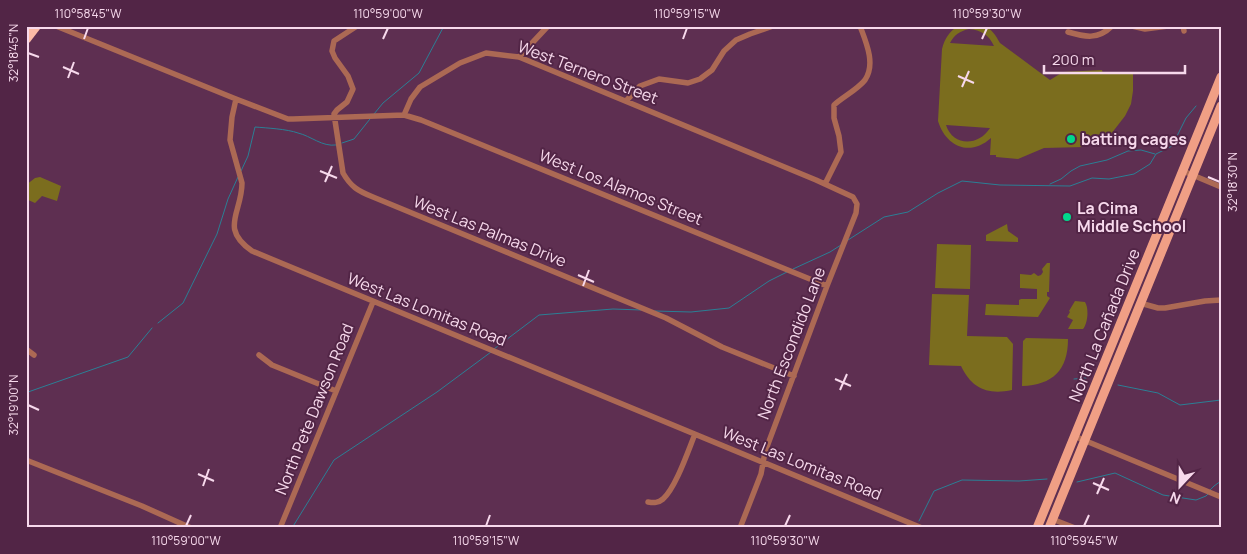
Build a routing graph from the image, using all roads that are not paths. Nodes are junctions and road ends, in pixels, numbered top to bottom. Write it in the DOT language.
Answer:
graph roads {
  1 [pos="36,26"];
  2 [pos="56,26"];
  3 [pos="357,26"];
  4 [pos="548,26"];
  5 [pos="773,26"];
  6 [pos="860,26"];
  7 [pos="1112,26"];
  8 [pos="1132,26"];
  9 [pos="1168,26"];
  10 [pos="1068,32"];
  11 [pos="26,39"];
  12 [pos="519,57"];
  13 [pos="1221,77"];
  14 [pos="236,99"];
  15 [pos="626,101"];
  16 [pos="1221,106"];
  17 [pos="404,116"];
  18 [pos="334,119"];
  19 [pos="1183,171"];
  20 [pos="1192,175"];
  21 [pos="825,184"];
  22 [pos="1221,187"];
  23 [pos="853,197"];
  24 [pos="827,286"];
  25 [pos="1221,300"];
  26 [pos="373,302"];
  27 [pos="1140,303"];
  28 [pos="26,350"];
  29 [pos="34,355"];
  30 [pos="259,355"];
  31 [pos="794,376"];
  32 [pos="336,391"];
  33 [pos="695,434"];
  34 [pos="1074,436"];
  35 [pos="1084,440"];
  36 [pos="26,460"];
  37 [pos="763,462"];
  38 [pos="1221,497"];
  39 [pos="648,502"];
  40 [pos="1050,523"];
  41 [pos="192,528"];
  42 [pos="280,528"];
  43 [pos="740,528"];
  44 [pos="922,528"];
  45 [pos="1037,528"];
  46 [pos="1074,528"];
  1 -- 11 [label="highway"];
  2 -- 14 [label="street"];
  3 -- 18 [label="street"];
  4 -- 12 [label="street"];
  5 -- 15 [label="street"];
  6 -- 21 [label="street"];
  7 -- 10 [label="street"];
  8 -- 9 [label="street"];
  12 -- 15 [label="street, West Ternero Street"];
  12 -- 17 [label="street, West Ternero Street"];
  13 -- 19 [label="main road, North La Cañada Drive"];
  14 -- 18 [label="street"];
  14 -- 26 [label="street, West Las Lomitas Road"];
  15 -- 21 [label="street, West Ternero Street"];
  16 -- 20 [label="main road, North La Cañada Drive"];
  17 -- 18 [label="street"];
  17 -- 24 [label="street, West Los Alamos Street"];
  18 -- 31 [label="street, West Las Palmas Drive"];
  19 -- 20 [label="street"];
  19 -- 34 [label="main road, North La Cañada Drive"];
  20 -- 22 [label="street"];
  20 -- 27 [label="main road, North La Cañada Drive"];
  21 -- 23 [label="street, West Ternero Street"];
  23 -- 24 [label="street, North Escondido Lane"];
  24 -- 31 [label="street, North Escondido Lane"];
  25 -- 27 [label="street"];
  26 -- 32 [label="street, North Pete Dawson Road"];
  26 -- 33 [label="street, West Las Lomitas Road"];
  27 -- 35 [label="main road, North La Cañada Drive"];
  28 -- 29 [label="street"];
  30 -- 32 [label="street"];
  31 -- 37 [label="street, North Escondido Lane"];
  32 -- 42 [label="street, North Pete Dawson Road"];
  33 -- 37 [label="street, West Las Lomitas Road"];
  33 -- 39 [label="street"];
  34 -- 35 [label="street"];
  34 -- 45 [label="main road, North La Cañada Drive"];
  35 -- 38 [label="street"];
  35 -- 40 [label="main road, North La Cañada Drive"];
  36 -- 41 [label="street"];
  37 -- 43 [label="street, North Escondido Lane"];
  37 -- 44 [label="street, West Las Lomitas Road"];
  40 -- 46 [label="street"];
}
